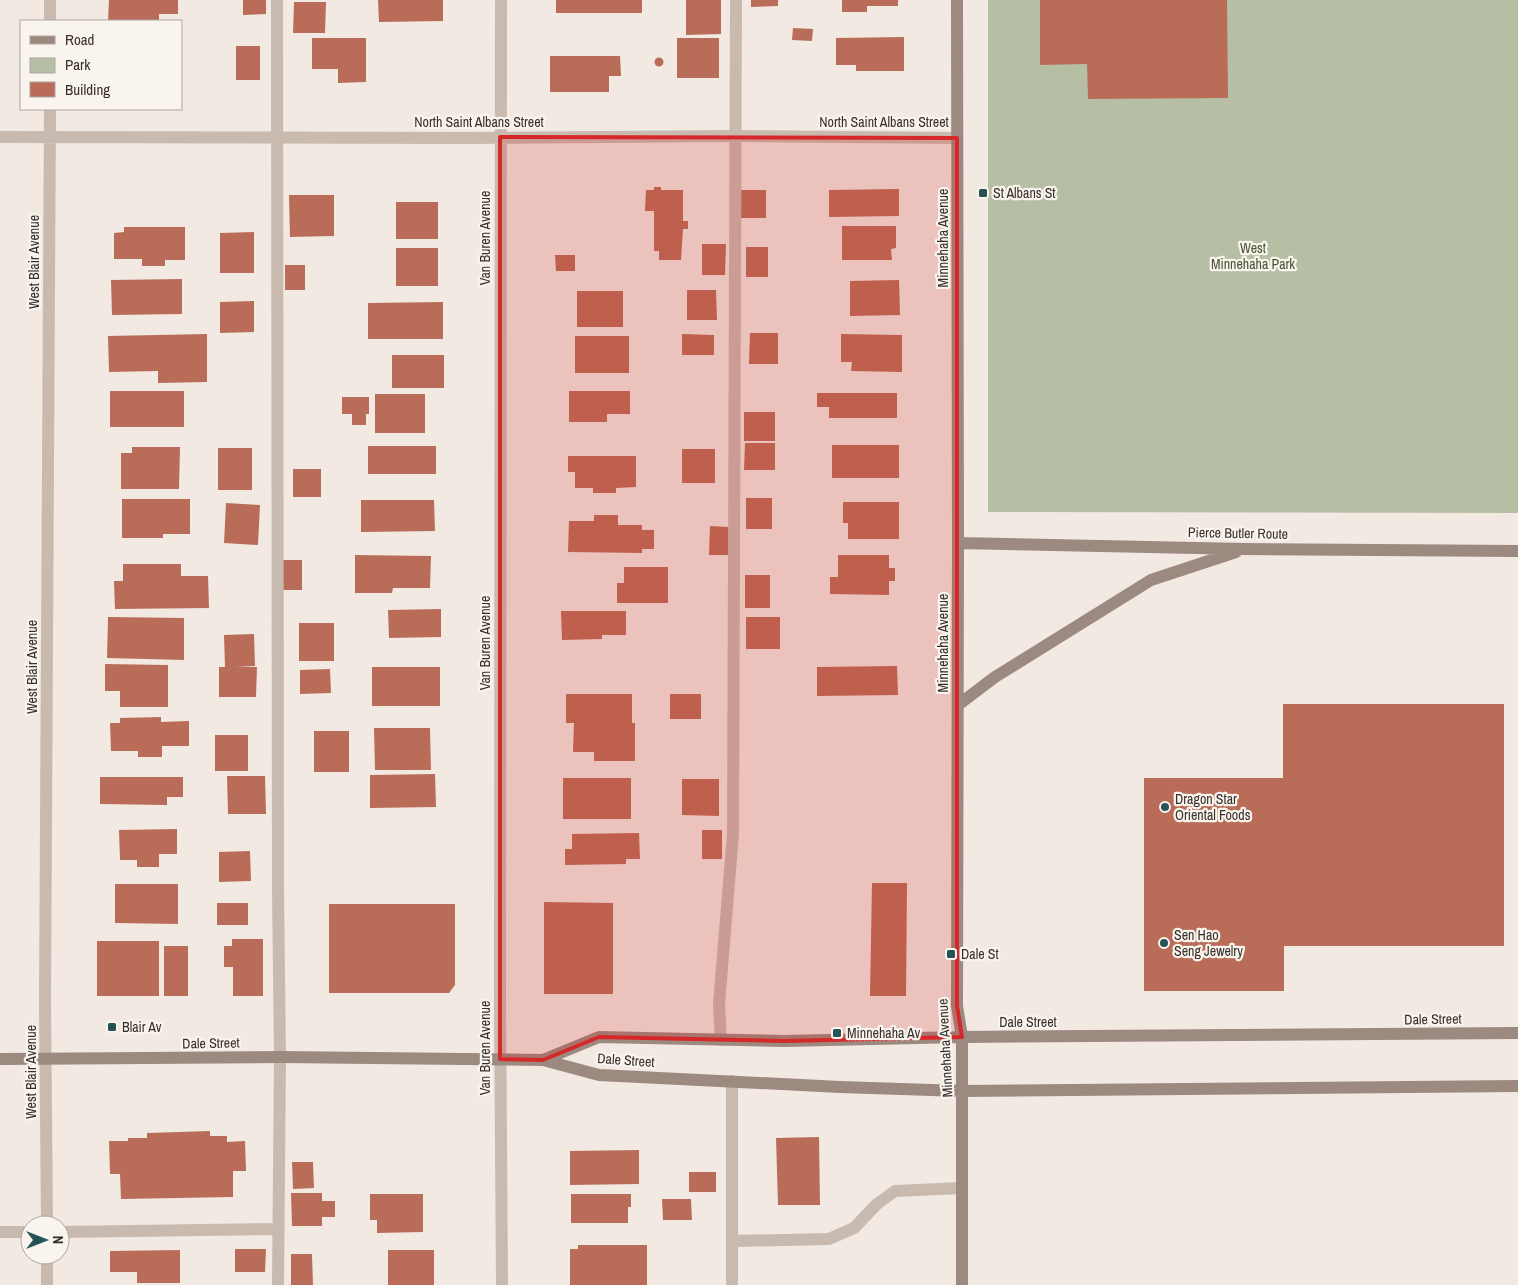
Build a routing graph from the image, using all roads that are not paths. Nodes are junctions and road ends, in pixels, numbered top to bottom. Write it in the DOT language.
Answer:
graph roads {
  1 [pos="50,0"];
  2 [pos="277,0"];
  3 [pos="501,0"];
  4 [pos="736,0"];
  5 [pos="957,0"];
  6 [pos="50,20"];
  7 [pos="50,110"];
  8 [pos="735,136"];
  9 [pos="0,137"];
  10 [pos="50,137"];
  11 [pos="278,137"];
  12 [pos="500,137"];
  13 [pos="958,138"];
  14 [pos="958,543"];
  15 [pos="1244,549"];
  16 [pos="1518,550"];
  17 [pos="958,705"];
  18 [pos="1518,1033"];
  19 [pos="962,1037"];
  20 [pos="721,1040"];
  21 [pos="280,1057"];
  22 [pos="0,1059"];
  23 [pos="46,1059"];
  24 [pos="500,1059"];
  25 [pos="543,1060"];
  26 [pos="732,1081"];
  27 [pos="1518,1086"];
  28 [pos="962,1091"];
  29 [pos="962,1188"];
  30 [pos="47,1215"];
  31 [pos="278,1229"];
  32 [pos="0,1232"];
  33 [pos="20,1232"];
  34 [pos="70,1232"];
  35 [pos="732,1241"];
  36 [pos="47,1265"];
  37 [pos="48,1285"];
  38 [pos="278,1285"];
  39 [pos="502,1285"];
  40 [pos="732,1285"];
  41 [pos="962,1285"];
  1 -- 6 [label="street"];
  2 -- 11 [label="street"];
  3 -- 12 [label="street, Van Buren Avenue"];
  4 -- 8 [label="street"];
  5 -- 13 [label="main road, Minnehaha Avenue"];
  7 -- 10 [label="street, West Blair Avenue"];
  8 -- 12 [label="street, North Saint Albans Street"];
  8 -- 13 [label="street, North Saint Albans Street"];
  8 -- 20 [label="street"];
  9 -- 10 [label="street, North Saint Albans Street"];
  10 -- 11 [label="street, North Saint Albans Street"];
  10 -- 23 [label="street, West Blair Avenue"];
  11 -- 12 [label="street, North Saint Albans Street"];
  11 -- 21 [label="street"];
  12 -- 24 [label="street, Van Buren Avenue"];
  13 -- 14 [label="main road, Minnehaha Avenue"];
  14 -- 15 [label="main road, Pierce Butler Route"];
  14 -- 17 [label="main road, Minnehaha Avenue"];
  15 -- 16 [label="main road, Pierce Butler Route"];
  15 -- 17 [label="main road"];
  17 -- 19 [label="main road, Minnehaha Avenue"];
  18 -- 19 [label="main road, Dale Street"];
  19 -- 20 [label="main road, Dale Street"];
  19 -- 28 [label="main road, Minnehaha Avenue"];
  20 -- 25 [label="main road, Dale Street"];
  21 -- 23 [label="main road, Dale Street"];
  21 -- 24 [label="main road, Dale Street"];
  21 -- 31 [label="street"];
  22 -- 23 [label="main road, Dale Street"];
  23 -- 30 [label="street, West Blair Avenue"];
  24 -- 25 [label="main road, Dale Street"];
  24 -- 39 [label="street, Van Buren Avenue"];
  25 -- 26 [label="main road, Dale Street"];
  26 -- 28 [label="main road, Dale Street"];
  26 -- 35 [label="street"];
  27 -- 28 [label="main road, Dale Street"];
  28 -- 29 [label="main road, Minnehaha Avenue"];
  29 -- 35 [label="street"];
  29 -- 41 [label="main road, Minnehaha Avenue"];
  31 -- 34 [label="street"];
  31 -- 38 [label="street"];
  32 -- 33 [label="street"];
  35 -- 40 [label="street"];
  36 -- 37 [label="street"];
}
